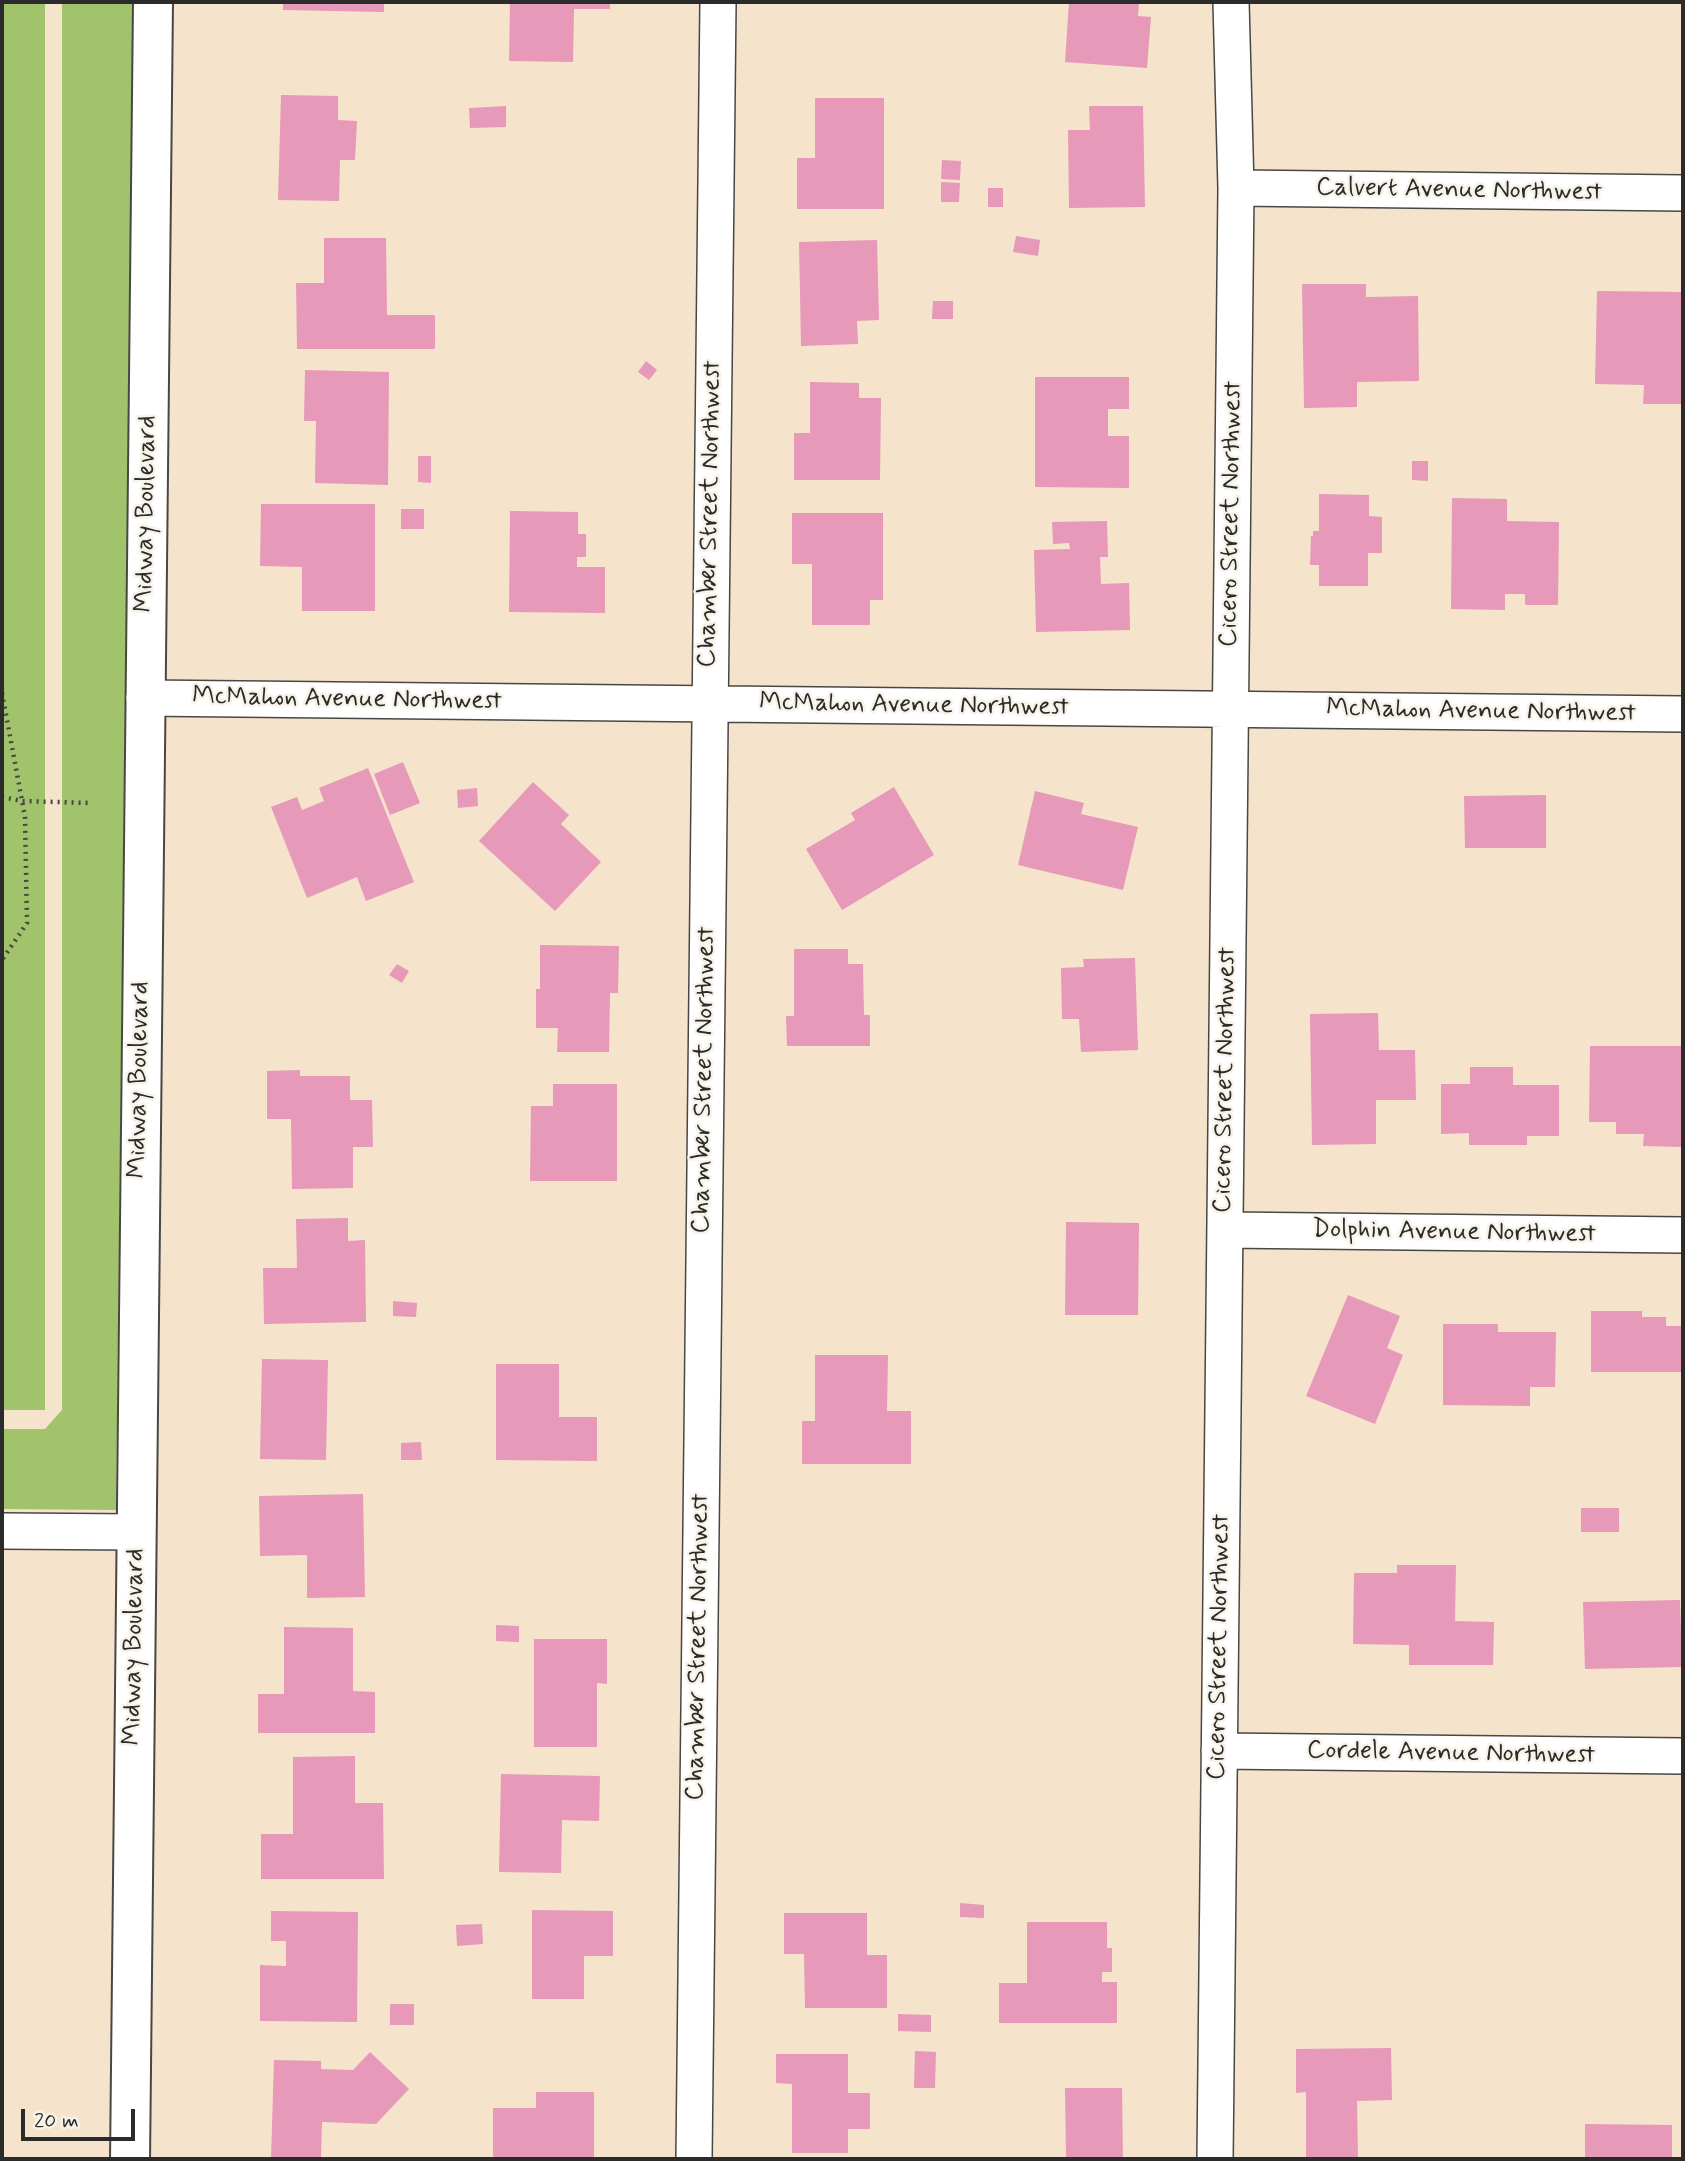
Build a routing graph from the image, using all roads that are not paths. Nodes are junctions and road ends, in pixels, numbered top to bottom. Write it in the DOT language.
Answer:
graph roads {
  1 [pos="153,2"];
  2 [pos="718,2"];
  3 [pos="1231,2"];
  4 [pos="1236,188"];
  5 [pos="1683,193"];
  6 [pos="144,698"];
  7 [pos="709,704"];
  8 [pos="1230,709"];
  9 [pos="1683,714"];
  10 [pos="1225,1230"];
  11 [pos="1683,1235"];
  12 [pos="2,1531"];
  13 [pos="136,1532"];
  14 [pos="1219,1751"];
  15 [pos="1683,1756"];
  16 [pos="130,2159"];
  17 [pos="694,2159"];
  18 [pos="1215,2159"];
  1 -- 6 [label="street, Midway Boulevard"];
  2 -- 7 [label="street, Chamber Street Northwest"];
  3 -- 4 [label="street, Cicero Street Northwest"];
  4 -- 5 [label="street, Calvert Avenue Northwest"];
  4 -- 8 [label="street, Cicero Street Northwest"];
  6 -- 7 [label="street, McMahon Avenue Northwest"];
  6 -- 13 [label="street, Midway Boulevard"];
  7 -- 8 [label="street, McMahon Avenue Northwest"];
  7 -- 17 [label="street, Chamber Street Northwest"];
  8 -- 9 [label="street, McMahon Avenue Northwest"];
  8 -- 10 [label="street, Cicero Street Northwest"];
  10 -- 11 [label="street, Dolphin Avenue Northwest"];
  10 -- 14 [label="street, Cicero Street Northwest"];
  12 -- 13 [label="street"];
  13 -- 16 [label="street, Midway Boulevard"];
  14 -- 15 [label="street, Cordele Avenue Northwest"];
  14 -- 18 [label="street, Cicero Street Northwest"];
}
